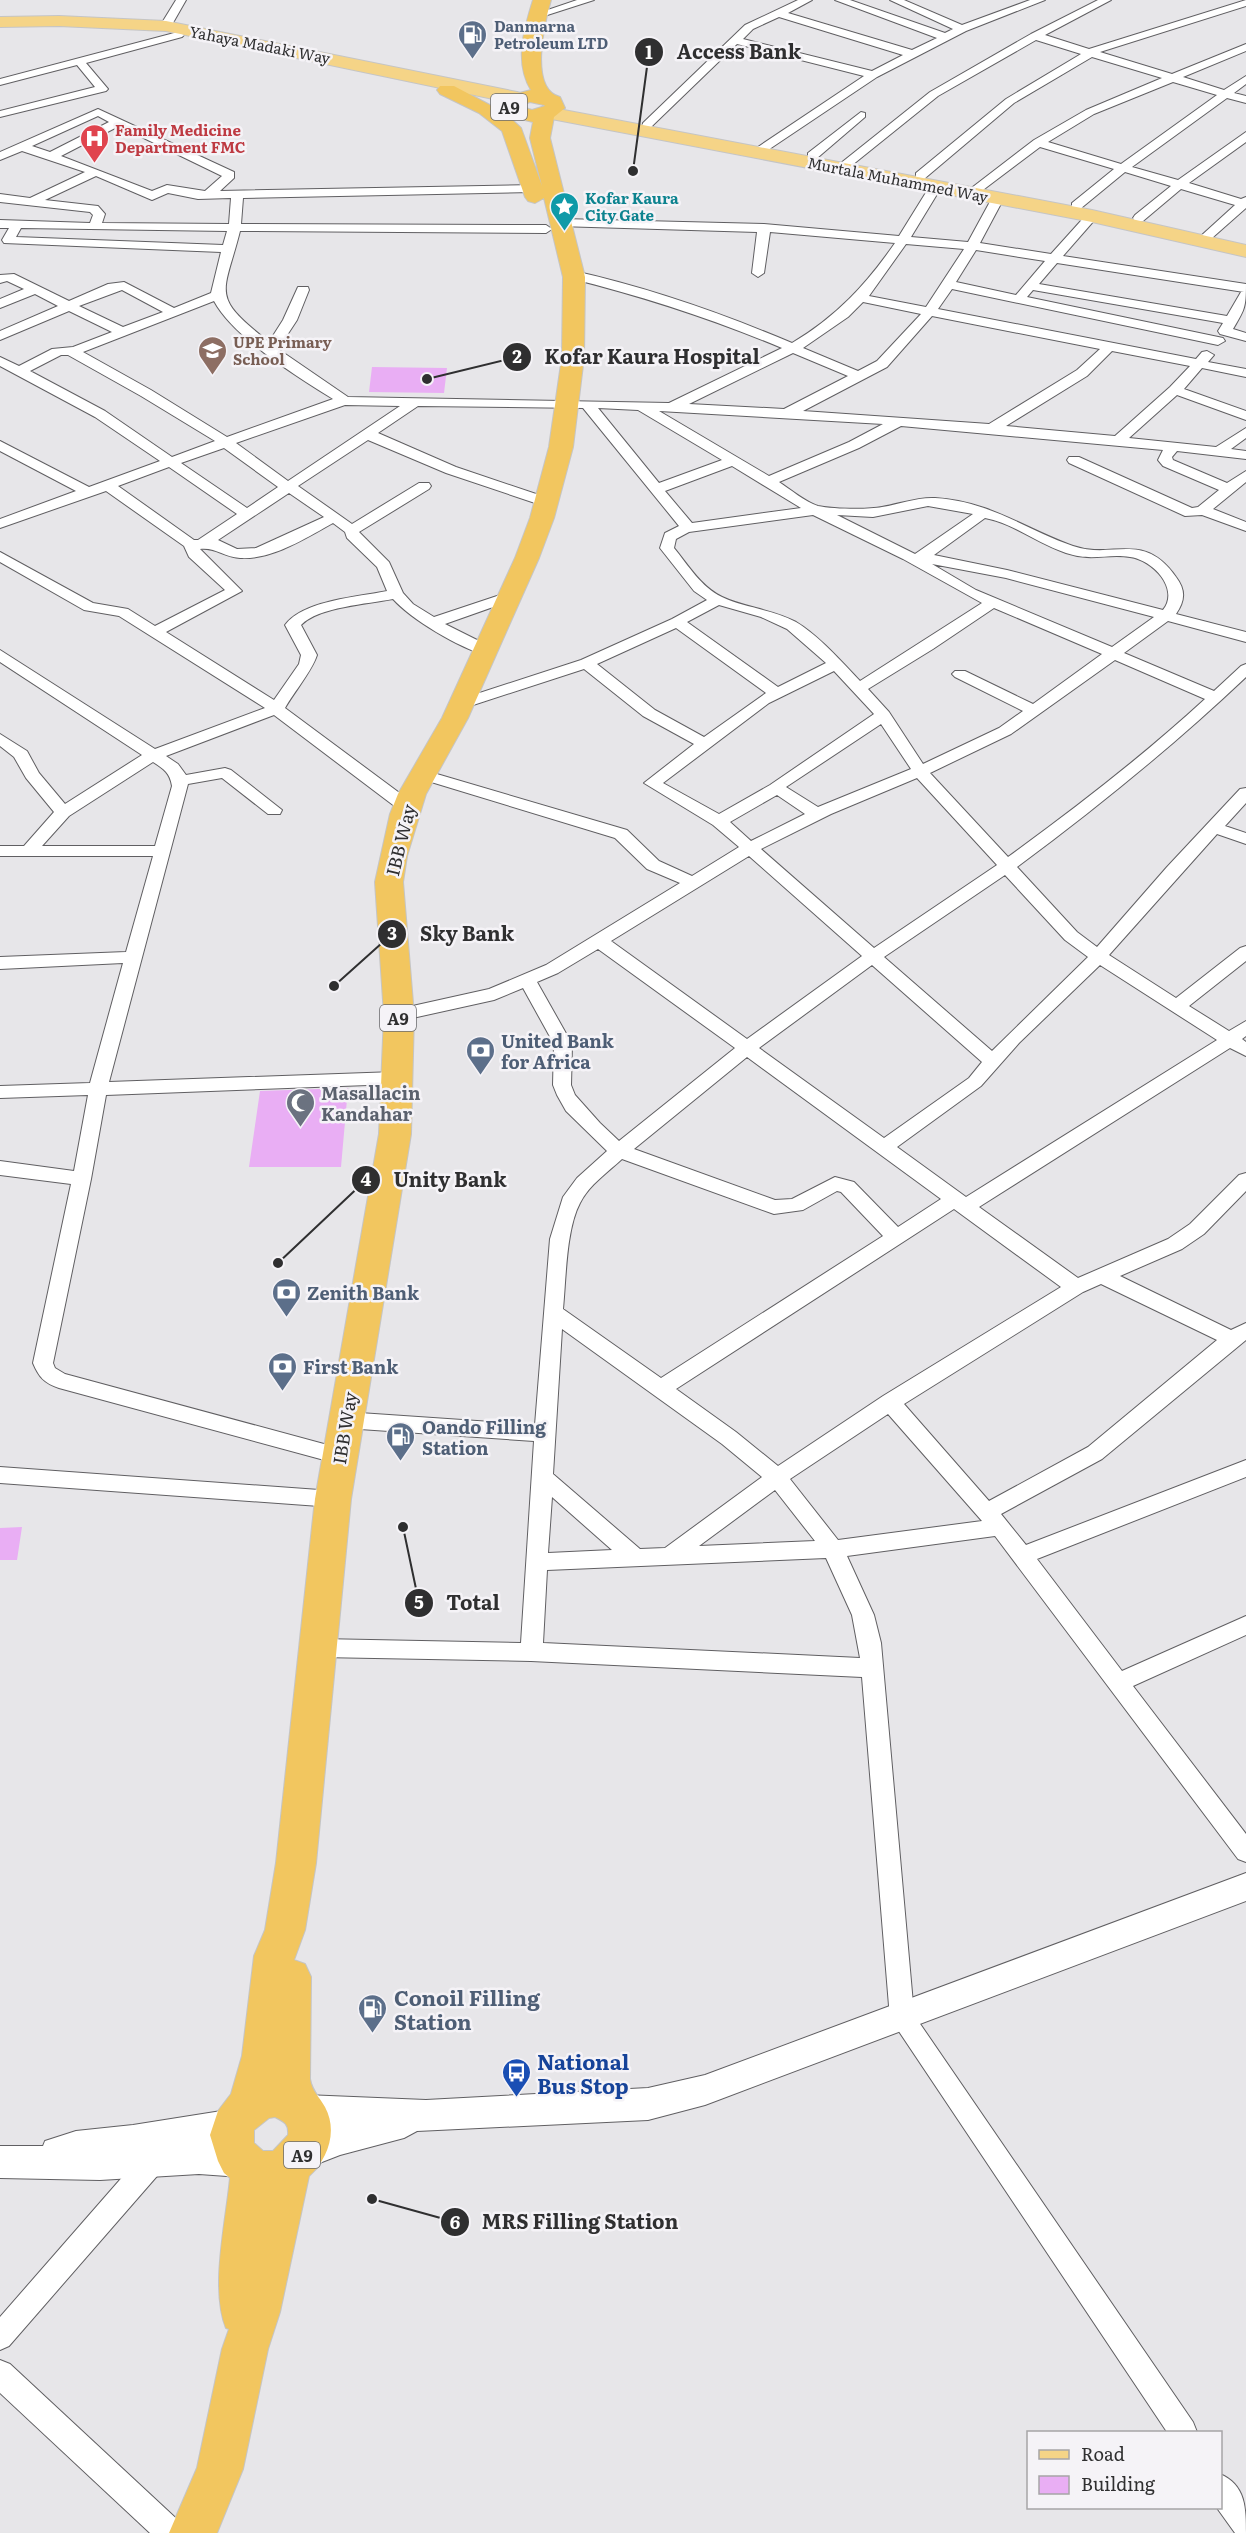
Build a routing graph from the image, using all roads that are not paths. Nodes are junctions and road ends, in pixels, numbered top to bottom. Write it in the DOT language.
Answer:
graph roads {
  1 [pos="181,0"];
  2 [pos="589,0"];
  3 [pos="807,0"];
  4 [pos="840,0"];
  5 [pos="895,0"];
  6 [pos="926,0"];
  7 [pos="1039,0"];
  8 [pos="1106,0"];
  9 [pos="1246,2"];
  10 [pos="538,4"];
  11 [pos="910,6"];
  12 [pos="777,13"];
  13 [pos="0,22"];
  14 [pos="0,28"];
  15 [pos="962,29"];
  16 [pos="172,31"];
  17 [pos="1035,36"];
  18 [pos="945,37"];
  19 [pos="734,40"];
  20 [pos="1246,47"];
  21 [pos="283,51"];
  22 [pos="912,54"];
  23 [pos="1090,54"];
  24 [pos="80,62"];
  25 [pos="873,75"];
  26 [pos="1170,77"];
  27 [pos="1246,79"];
  28 [pos="0,82"];
  29 [pos="447,90"];
  30 [pos="1226,94"];
  31 [pos="1246,100"];
  32 [pos="518,104"];
  33 [pos="0,114"];
  34 [pos="547,114"];
  35 [pos="861,115"];
  36 [pos="118,122"];
  37 [pos="647,125"];
  38 [pos="1246,136"];
  39 [pos="1038,143"];
  40 [pos="18,147"];
  41 [pos="764,147"];
  42 [pos="0,156"];
  43 [pos="52,156"];
  44 [pos="812,156"];
  45 [pos="847,163"];
  46 [pos="1124,167"];
  47 [pos="96,172"];
  48 [pos="928,181"];
  49 [pos="1180,184"];
  50 [pos="532,188"];
  51 [pos="974,190"];
  52 [pos="237,193"];
  53 [pos="208,195"];
  54 [pos="0,198"];
  55 [pos="998,198"];
  56 [pos="32,202"];
  57 [pos="1245,203"];
  58 [pos="1084,211"];
  59 [pos="1139,218"];
  60 [pos="0,224"];
  61 [pos="16,225"];
  62 [pos="554,226"];
  63 [pos="95,227"];
  64 [pos="235,227"];
  65 [pos="764,228"];
  66 [pos="1208,235"];
  67 [pos="903,240"];
  68 [pos="1246,243"];
  69 [pos="973,246"];
  70 [pos="230,249"];
  71 [pos="1246,251"];
  72 [pos="1052,259"];
  73 [pos="572,269"];
  74 [pos="758,273"];
  75 [pos="0,279"];
  76 [pos="947,284"];
  77 [pos="1030,286"];
  78 [pos="219,287"];
  79 [pos="1246,288"];
  80 [pos="34,290"];
  81 [pos="303,290"];
  82 [pos="1246,295"];
  83 [pos="1186,296"];
  84 [pos="860,298"];
  85 [pos="0,304"];
  86 [pos="69,307"];
  87 [pos="928,311"];
  88 [pos="172,312"];
  89 [pos="1008,313"];
  90 [pos="1232,323"];
  91 [pos="0,324"];
  92 [pos="13,331"];
  93 [pos="122,332"];
  94 [pos="0,336"];
  95 [pos="1246,337"];
  96 [pos="1110,346"];
  97 [pos="792,348"];
  98 [pos="271,349"];
  99 [pos="72,352"];
  100 [pos="0,362"];
  101 [pos="1201,364"];
  102 [pos="20,371"];
  103 [pos="1246,374"];
  104 [pos="859,376"];
  105 [pos="1174,390"];
  106 [pos="345,401"];
  107 [pos="414,403"];
  108 [pos="577,405"];
  109 [pos="641,406"];
  110 [pos="672,407"];
  111 [pos="786,414"];
  112 [pos="1246,416"];
  113 [pos="897,422"];
  114 [pos="993,428"];
  115 [pos="1246,432"];
  116 [pos="367,434"];
  117 [pos="1120,439"];
  118 [pos="225,442"];
  119 [pos="0,445"];
  120 [pos="1174,446"];
  121 [pos="1218,452"];
  122 [pos="1246,455"];
  123 [pos="1074,460"];
  124 [pos="172,461"];
  125 [pos="733,461"];
  126 [pos="1246,475"];
  127 [pos="767,482"];
  128 [pos="107,485"];
  129 [pos="424,486"];
  130 [pos="289,487"];
  131 [pos="656,489"];
  132 [pos="1229,489"];
  133 [pos="88,492"];
  134 [pos="546,502"];
  135 [pos="0,509"];
  136 [pos="815,510"];
  137 [pos="1203,510"];
  138 [pos="980,513"];
  139 [pos="248,515"];
  140 [pos="334,517"];
  141 [pos="16,518"];
  142 [pos="0,524"];
  143 [pos="1246,527"];
  144 [pos="688,528"];
  145 [pos="352,530"];
  146 [pos="209,542"];
  147 [pos="191,544"];
  148 [pos="0,556"];
  149 [pos="914,557"];
  150 [pos="396,594"];
  151 [pos="511,596"];
  152 [pos="717,600"];
  153 [pos="993,602"];
  154 [pos="1167,615"];
  155 [pos="677,622"];
  156 [pos="432,623"];
  157 [pos="156,632"];
  158 [pos="1246,637"];
  159 [pos="486,650"];
  160 [pos="1116,653"];
  161 [pos="0,655"];
  162 [pos="586,663"];
  163 [pos="836,664"];
  164 [pos="1246,669"];
  165 [pos="960,674"];
  166 [pos="859,688"];
  167 [pos="776,693"];
  168 [pos="1215,697"];
  169 [pos="461,704"];
  170 [pos="276,709"];
  171 [pos="1035,711"];
  172 [pos="884,715"];
  173 [pos="0,740"];
  174 [pos="703,743"];
  175 [pos="153,755"];
  176 [pos="919,770"];
  177 [pos="424,775"];
  178 [pos="179,781"];
  179 [pos="777,788"];
  180 [pos="1246,793"];
  181 [pos="406,807"];
  182 [pos="273,810"];
  183 [pos="63,812"];
  184 [pos="817,814"];
  185 [pos="719,821"];
  186 [pos="1215,828"];
  187 [pos="1246,839"];
  188 [pos="750,848"];
  189 [pos="29,850"];
  190 [pos="0,851"];
  191 [pos="162,851"];
  192 [pos="1008,865"];
  193 [pos="693,882"];
  194 [pos="598,940"];
  195 [pos="1246,952"];
  196 [pos="873,956"];
  197 [pos="1098,956"];
  198 [pos="134,957"];
  199 [pos="0,963"];
  200 [pos="528,981"];
  201 [pos="1177,1006"];
  202 [pos="399,1015"];
  203 [pos="1246,1027"];
  204 [pos="1230,1040"];
  205 [pos="746,1049"];
  206 [pos="1246,1050"];
  207 [pos="993,1062"];
  208 [pos="395,1078"];
  209 [pos="98,1088"];
  210 [pos="0,1092"];
  211 [pos="884,1148"];
  212 [pos="619,1151"];
  213 [pos="0,1168"];
  214 [pos="82,1179"];
  215 [pos="1246,1180"];
  216 [pos="960,1203"];
  217 [pos="896,1237"];
  218 [pos="1102,1276"];
  219 [pos="1076,1287"];
  220 [pos="553,1312"];
  221 [pos="1239,1334"];
  222 [pos="660,1389"];
  223 [pos="890,1402"];
  224 [pos="345,1420"];
  225 [pos="545,1434"];
  226 [pos="339,1456"];
  227 [pos="1246,1468"];
  228 [pos="0,1475"];
  229 [pos="777,1477"];
  230 [pos="542,1478"];
  231 [pos="333,1499"];
  232 [pos="993,1520"];
  233 [pos="833,1549"];
  234 [pos="669,1556"];
  235 [pos="1021,1556"];
  236 [pos="635,1557"];
  237 [pos="537,1562"];
  238 [pos="1246,1625"];
  239 [pos="320,1648"];
  240 [pos="531,1652"];
  241 [pos="873,1668"];
  242 [pos="1118,1683"];
  243 [pos="1246,1852"];
  244 [pos="1246,1887"];
  245 [pos="285,1930"];
  246 [pos="902,2018"];
  247 [pos="299,2106"];
  248 [pos="426,2116"];
  249 [pos="262,2146"];
  250 [pos="155,2159"];
  251 [pos="14,2161"];
  252 [pos="0,2337"];
  253 [pos="0,2374"];
  254 [pos="1182,2431"];
  255 [pos="1222,2490"];
  256 [pos="1246,2526"];
  257 [pos="171,2533"];
  258 [pos="193,2533"];
  1 -- 16 [label="street"];
  2 -- 10 [label="street"];
  3 -- 12 [label="street"];
  4 -- 18 [label="street"];
  5 -- 11 [label="street"];
  6 -- 11 [label="street"];
  7 -- 15 [label="street"];
  8 -- 17 [label="street"];
  9 -- 23 [label="street"];
  10 -- 32 [label="highway, A9"];
  10 -- 34 [label="highway, A9"];
  11 -- 15 [label="street"];
  12 -- 19 [label="street"];
  12 -- 22 [label="street"];
  13 -- 16 [label="main road, Yahaya Madaki Way"];
  14 -- 16 [label="main road, Yahaya Madaki Way"];
  15 -- 18 [label="street"];
  16 -- 21 [label="main road, Yahaya Madaki Way"];
  16 -- 24 [label="street"];
  17 -- 23 [label="street"];
  17 -- 45 [label="street"];
  18 -- 22 [label="street"];
  19 -- 25 [label="street"];
  19 -- 37 [label="street"];
  20 -- 26 [label="street"];
  21 -- 29 [label="main road, Yahaya Madaki Way"];
  21 -- 32 [label="main road, Yahaya Madaki Way"];
  22 -- 25 [label="street"];
  23 -- 26 [label="street"];
  23 -- 48 [label="street"];
  24 -- 28 [label="street"];
  24 -- 33 [label="street"];
  25 -- 41 [label="street"];
  26 -- 30 [label="street"];
  26 -- 39 [label="street"];
  27 -- 30 [label="street"];
  29 -- 32 [label="main road, Yahaya Madaki Way"];
  29 -- 50 [label="highway"];
  30 -- 31 [label="street"];
  30 -- 46 [label="street"];
  32 -- 34 [label="highway, IBB Way / A9"];
  32 -- 34 [label="highway, A9"];
  34 -- 37 [label="main road, Murtala Muhammed Way"];
  34 -- 48 [label="main road, Murtala Muhammed Way"];
  34 -- 62 [label="highway, IBB Way / A9"];
  35 -- 44 [label="street"];
  36 -- 40 [label="street"];
  36 -- 43 [label="street"];
  36 -- 53 [label="street"];
  37 -- 41 [label="main road, Murtala Muhammed Way"];
  38 -- 49 [label="street"];
  39 -- 46 [label="street"];
  39 -- 51 [label="street"];
  40 -- 42 [label="street"];
  40 -- 43 [label="street"];
  41 -- 44 [label="main road, Murtala Muhammed Way"];
  43 -- 47 [label="street"];
  44 -- 45 [label="main road, Murtala Muhammed Way"];
  45 -- 48 [label="main road, Murtala Muhammed Way"];
  46 -- 49 [label="street"];
  46 -- 58 [label="street"];
  47 -- 53 [label="street"];
  47 -- 56 [label="street"];
  48 -- 51 [label="main road, Murtala Muhammed Way"];
  48 -- 67 [label="street"];
  49 -- 57 [label="street"];
  49 -- 59 [label="street"];
  50 -- 52 [label="street"];
  50 -- 62 [label="highway"];
  51 -- 55 [label="main road, Murtala Muhammed Way"];
  51 -- 58 [label="main road, Murtala Muhammed Way"];
  52 -- 53 [label="street"];
  52 -- 64 [label="street"];
  54 -- 56 [label="street"];
  55 -- 58 [label="main road, Murtala Muhammed Way"];
  55 -- 69 [label="street"];
  56 -- 63 [label="street"];
  57 -- 66 [label="street"];
  58 -- 59 [label="main road, Murtala Muhammed Way"];
  58 -- 71 [label="main road, Murtala Muhammed Way"];
  58 -- 72 [label="street"];
  59 -- 66 [label="main road, Murtala Muhammed Way"];
  60 -- 61 [label="street"];
  61 -- 63 [label="street"];
  61 -- 70 [label="street"];
  62 -- 64 [label="street"];
  62 -- 65 [label="street"];
  62 -- 73 [label="highway, IBB Way / A9"];
  63 -- 64 [label="street"];
  64 -- 70 [label="street"];
  65 -- 67 [label="street"];
  65 -- 74 [label="street"];
  66 -- 68 [label="main road, Murtala Muhammed Way"];
  67 -- 69 [label="street"];
  67 -- 84 [label="street"];
  69 -- 72 [label="street"];
  69 -- 76 [label="street"];
  70 -- 78 [label="street"];
  72 -- 77 [label="street"];
  72 -- 83 [label="street"];
  73 -- 97 [label="street"];
  73 -- 108 [label="highway, IBB Way / A9"];
  75 -- 80 [label="street"];
  76 -- 87 [label="street"];
  76 -- 89 [label="street"];
  77 -- 83 [label="street"];
  77 -- 89 [label="street"];
  78 -- 88 [label="street"];
  78 -- 98 [label="street"];
  79 -- 83 [label="street"];
  80 -- 85 [label="street"];
  80 -- 86 [label="street"];
  81 -- 98 [label="street"];
  82 -- 90 [label="street"];
  83 -- 90 [label="street"];
  84 -- 87 [label="street"];
  84 -- 97 [label="street"];
  86 -- 88 [label="street"];
  86 -- 92 [label="street"];
  86 -- 93 [label="street"];
  87 -- 89 [label="street"];
  87 -- 104 [label="street"];
  88 -- 93 [label="street"];
  89 -- 90 [label="street"];
  89 -- 96 [label="street"];
  90 -- 95 [label="street"];
  90 -- 101 [label="street"];
  91 -- 92 [label="street"];
  92 -- 94 [label="street"];
  93 -- 99 [label="street"];
  96 -- 101 [label="street"];
  96 -- 114 [label="street"];
  97 -- 104 [label="street"];
  97 -- 110 [label="street"];
  98 -- 106 [label="street"];
  99 -- 102 [label="street"];
  99 -- 118 [label="street"];
  100 -- 102 [label="street"];
  101 -- 103 [label="street"];
  101 -- 105 [label="street"];
  102 -- 124 [label="street"];
  104 -- 111 [label="street"];
  105 -- 112 [label="street"];
  105 -- 117 [label="street"];
  106 -- 107 [label="street"];
  106 -- 118 [label="street"];
  107 -- 108 [label="street"];
  107 -- 116 [label="street"];
  108 -- 109 [label="street"];
  108 -- 131 [label="street"];
  108 -- 134 [label="highway, IBB Way / A9"];
  109 -- 110 [label="street"];
  109 -- 125 [label="street"];
  110 -- 111 [label="street"];
  111 -- 113 [label="street"];
  113 -- 114 [label="street"];
  113 -- 127 [label="street"];
  114 -- 117 [label="street"];
  115 -- 121 [label="street"];
  116 -- 130 [label="street"];
  116 -- 134 [label="street"];
  117 -- 120 [label="street"];
  118 -- 124 [label="street"];
  118 -- 130 [label="street"];
  119 -- 133 [label="street"];
  120 -- 121 [label="street"];
  120 -- 132 [label="street"];
  121 -- 122 [label="street"];
  123 -- 137 [label="street"];
  124 -- 128 [label="street"];
  124 -- 139 [label="street"];
  125 -- 127 [label="street"];
  125 -- 131 [label="street"];
  126 -- 132 [label="street"];
  127 -- 136 [label="street"];
  128 -- 133 [label="street"];
  128 -- 147 [label="street"];
  129 -- 145 [label="street"];
  130 -- 139 [label="street"];
  130 -- 140 [label="street"];
  131 -- 144 [label="street"];
  132 -- 137 [label="street"];
  133 -- 141 [label="street"];
  134 -- 151 [label="highway, IBB Way / A9"];
  135 -- 141 [label="street"];
  136 -- 138 [label="street"];
  136 -- 144 [label="street"];
  136 -- 149 [label="street"];
  137 -- 143 [label="street"];
  138 -- 149 [label="street"];
  138 -- 154 [label="street"];
  139 -- 146 [label="street"];
  140 -- 145 [label="street"];
  140 -- 146 [label="street"];
  141 -- 142 [label="street"];
  144 -- 152 [label="street"];
  145 -- 150 [label="street"];
  146 -- 147 [label="street"];
  147 -- 157 [label="street"];
  148 -- 157 [label="street"];
  149 -- 153 [label="street"];
  149 -- 154 [label="street"];
  150 -- 156 [label="street"];
  150 -- 170 [label="street"];
  151 -- 156 [label="street"];
  151 -- 159 [label="highway, IBB Way / A9"];
  152 -- 155 [label="street"];
  152 -- 163 [label="street"];
  153 -- 160 [label="street"];
  153 -- 166 [label="street"];
  154 -- 158 [label="street"];
  154 -- 160 [label="street"];
  155 -- 162 [label="street"];
  155 -- 167 [label="street"];
  156 -- 159 [label="street"];
  157 -- 170 [label="street"];
  159 -- 169 [label="highway, IBB Way / A9"];
  160 -- 168 [label="street"];
  160 -- 171 [label="street"];
  161 -- 175 [label="street"];
  162 -- 169 [label="street"];
  162 -- 174 [label="street"];
  163 -- 166 [label="street"];
  163 -- 167 [label="street"];
  164 -- 168 [label="street"];
  165 -- 171 [label="street"];
  166 -- 172 [label="street"];
  167 -- 174 [label="street"];
  168 -- 192 [label="street"];
  169 -- 177 [label="highway, IBB Way / A9"];
  170 -- 175 [label="street"];
  170 -- 181 [label="street"];
  171 -- 176 [label="street"];
  172 -- 176 [label="street"];
  172 -- 179 [label="street"];
  173 -- 183 [label="street"];
  174 -- 185 [label="street"];
  175 -- 178 [label="street"];
  175 -- 183 [label="street"];
  176 -- 184 [label="street"];
  176 -- 192 [label="street"];
  177 -- 181 [label="highway, IBB Way / A9"];
  177 -- 193 [label="street"];
  178 -- 182 [label="street"];
  178 -- 191 [label="street"];
  179 -- 184 [label="street"];
  179 -- 185 [label="street"];
  180 -- 186 [label="street"];
  181 -- 202 [label="highway, IBB Way / A9"];
  183 -- 189 [label="street"];
  184 -- 188 [label="street"];
  185 -- 188 [label="street"];
  186 -- 187 [label="street"];
  186 -- 197 [label="street"];
  188 -- 193 [label="street"];
  188 -- 196 [label="street"];
  189 -- 190 [label="street"];
  189 -- 191 [label="street"];
  191 -- 198 [label="street"];
  192 -- 196 [label="street"];
  192 -- 197 [label="street"];
  193 -- 194 [label="street"];
  194 -- 200 [label="street"];
  194 -- 205 [label="street"];
  195 -- 201 [label="street"];
  196 -- 205 [label="street"];
  196 -- 207 [label="street"];
  197 -- 201 [label="street"];
  197 -- 207 [label="street"];
  198 -- 199 [label="street"];
  198 -- 209 [label="street"];
  200 -- 202 [label="street"];
  200 -- 212 [label="street"];
  201 -- 204 [label="street"];
  202 -- 208 [label="highway, IBB Way / A9"];
  203 -- 204 [label="street"];
  204 -- 206 [label="street"];
  204 -- 216 [label="street"];
  205 -- 211 [label="street"];
  205 -- 212 [label="street"];
  207 -- 211 [label="street"];
  208 -- 209 [label="street"];
  208 -- 224 [label="highway, IBB Way / A9"];
  209 -- 210 [label="street"];
  209 -- 214 [label="street"];
  211 -- 216 [label="street"];
  212 -- 217 [label="street"];
  212 -- 220 [label="street"];
  213 -- 214 [label="street"];
  214 -- 226 [label="street"];
  215 -- 218 [label="street"];
  216 -- 217 [label="street"];
  216 -- 219 [label="street"];
  217 -- 222 [label="street"];
  218 -- 219 [label="street"];
  218 -- 221 [label="street"];
  219 -- 223 [label="street"];
  220 -- 222 [label="street"];
  220 -- 225 [label="street"];
  221 -- 232 [label="street"];
  222 -- 229 [label="street"];
  223 -- 229 [label="street"];
  223 -- 232 [label="street"];
  224 -- 225 [label="street"];
  224 -- 226 [label="highway, IBB Way / A9"];
  225 -- 230 [label="street"];
  226 -- 231 [label="highway, IBB Way / A9"];
  227 -- 235 [label="street"];
  228 -- 231 [label="street"];
  229 -- 233 [label="street"];
  229 -- 234 [label="street"];
  230 -- 236 [label="street"];
  230 -- 237 [label="street"];
  231 -- 239 [label="highway, IBB Way / A9"];
  232 -- 233 [label="street"];
  232 -- 235 [label="street"];
  233 -- 234 [label="street"];
  233 -- 241 [label="street"];
  234 -- 236 [label="street"];
  235 -- 242 [label="street"];
  236 -- 237 [label="street"];
  237 -- 240 [label="street"];
  238 -- 242 [label="street"];
  239 -- 240 [label="street"];
  239 -- 245 [label="highway, IBB Way / A9"];
  240 -- 241 [label="street"];
  241 -- 246 [label="street"];
  242 -- 243 [label="street"];
  244 -- 246 [label="street"];
  245 -- 247 [label="highway, A9"];
  245 -- 249 [label="highway, A9"];
  246 -- 248 [label="street"];
  246 -- 254 [label="street"];
  247 -- 248 [label="street"];
  247 -- 249 [label="highway, A9"];
  247 -- 249 [label="highway"];
  248 -- 249 [label="street"];
  249 -- 250 [label="street"];
  249 -- 251 [label="street"];
  249 -- 258 [label="highway, A9"];
  250 -- 251 [label="street"];
  250 -- 252 [label="street"];
  253 -- 257 [label="street"];
  255 -- 256 [label="street"];
}
